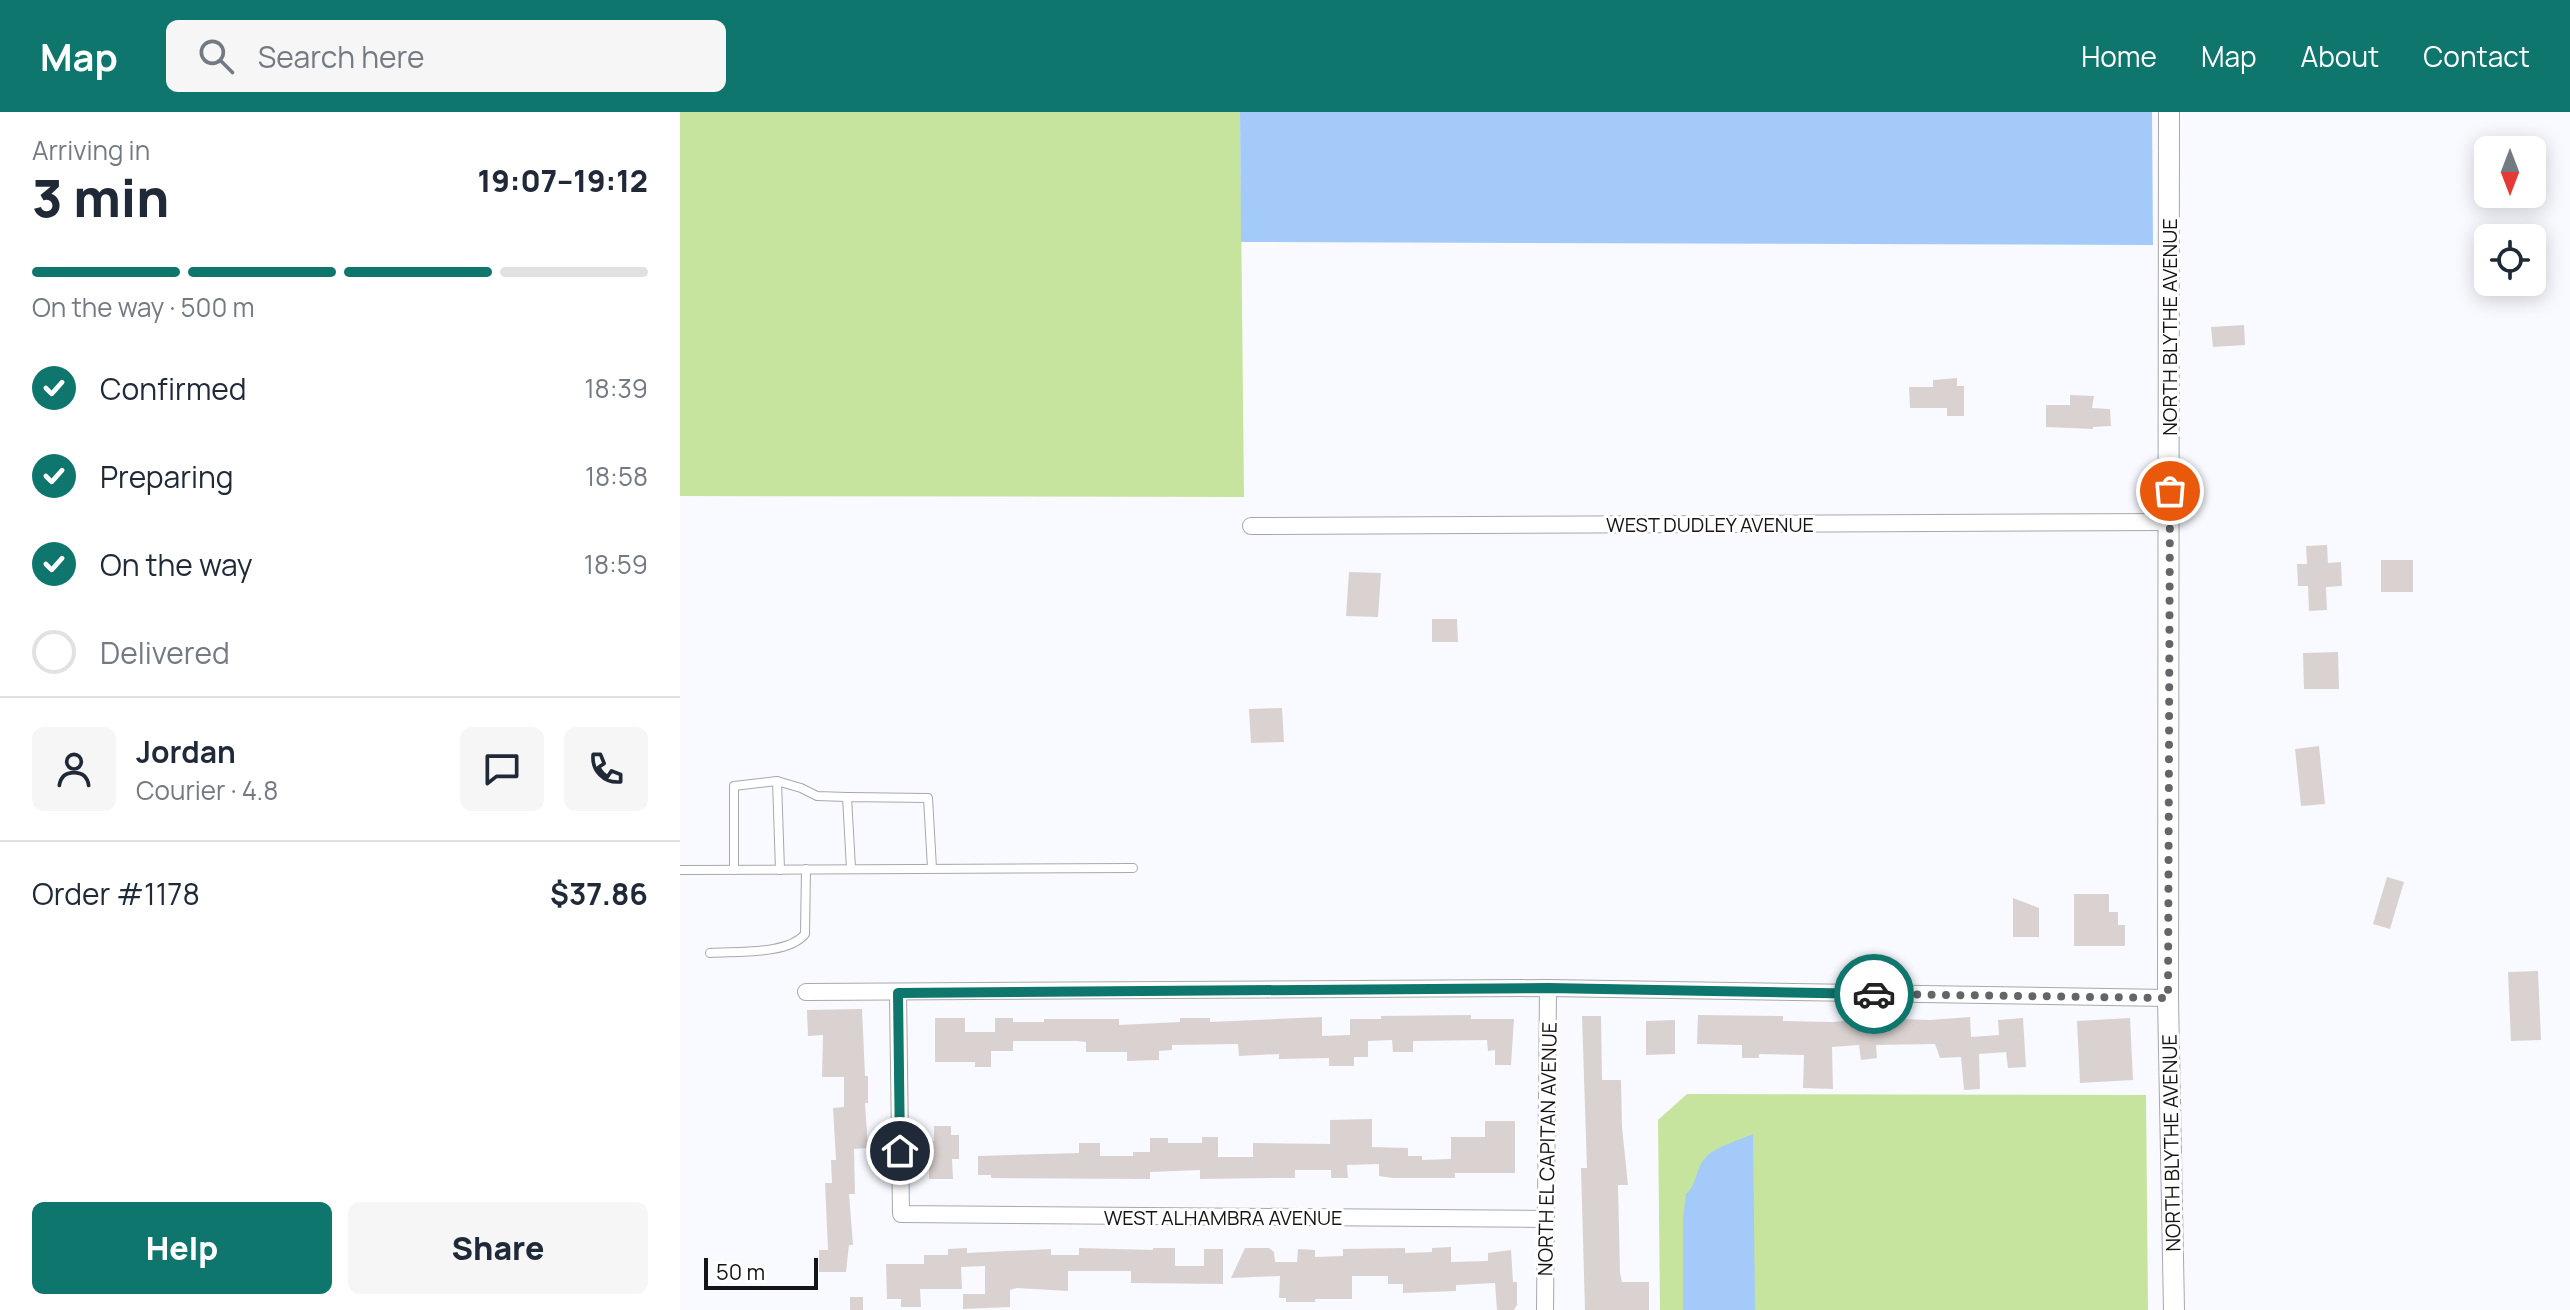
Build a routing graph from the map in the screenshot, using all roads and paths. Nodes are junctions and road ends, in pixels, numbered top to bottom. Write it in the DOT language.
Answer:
graph roads {
  1 [pos="2169,112"];
  2 [pos="2170,522"];
  3 [pos="1251,526"];
  4 [pos="777,781"];
  5 [pos="847,797"];
  6 [pos="851,868"];
  7 [pos="932,868"];
  8 [pos="1133,868"];
  9 [pos="806,869"];
  10 [pos="680,870"];
  11 [pos="734,870"];
  12 [pos="780,870"];
  13 [pos="710,953"];
  14 [pos="1548,988"];
  15 [pos="806,992"];
  16 [pos="898,993"];
  17 [pos="2168,998"];
  18 [pos="1545,1219"];
  19 [pos="1545,1310"];
  20 [pos="2174,1310"];
  1 -- 2 [label="street, NORTH BLYTHE AVENUE"];
  2 -- 3 [label="street, WEST DUDLEY AVENUE"];
  2 -- 17 [label="street, NORTH BLYTHE AVENUE"];
  4 -- 5 [label="lane"];
  4 -- 11 [label="lane"];
  4 -- 12 [label="lane"];
  5 -- 6 [label="lane"];
  5 -- 7 [label="lane"];
  6 -- 7 [label="lane"];
  6 -- 9 [label="lane"];
  7 -- 8 [label="lane"];
  9 -- 12 [label="lane"];
  9 -- 13 [label="lane"];
  10 -- 11 [label="lane"];
  11 -- 12 [label="lane"];
  14 -- 16 [label="street"];
  14 -- 17 [label="street"];
  14 -- 18 [label="street, NORTH EL CAPITAN AVENUE"];
  15 -- 16 [label="street"];
  16 -- 18 [label="street, WEST ALHAMBRA AVENUE"];
  17 -- 20 [label="street, NORTH BLYTHE AVENUE"];
  18 -- 19 [label="street, NORTH EL CAPITAN AVENUE"];
}
